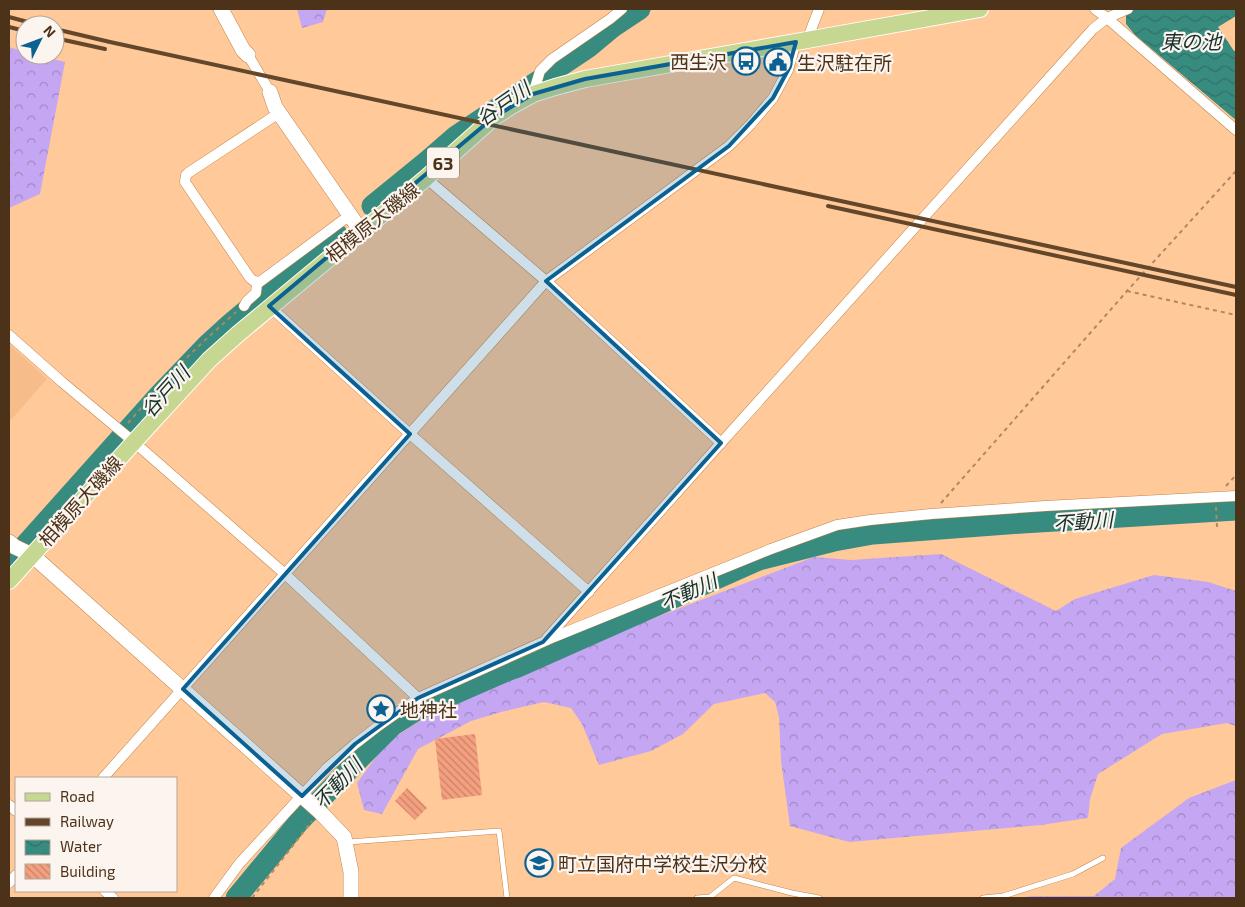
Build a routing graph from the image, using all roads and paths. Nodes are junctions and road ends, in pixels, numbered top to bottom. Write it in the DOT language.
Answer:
graph roads {
  1 [pos="221,9"];
  2 [pos="622,9"];
  3 [pos="819,9"];
  4 [pos="980,9"];
  5 [pos="1095,9"];
  6 [pos="1128,9"];
  7 [pos="1107,18"];
  8 [pos="802,41"];
  9 [pos="248,55"];
  10 [pos="534,90"];
  11 [pos="270,92"];
  12 [pos="279,113"];
  13 [pos="1236,130"];
  14 [pos="1236,171"];
  15 [pos="426,178"];
  16 [pos="350,215"];
  17 [pos="361,231"];
  18 [pos="546,281"];
  19 [pos="259,282"];
  20 [pos="1127,292"];
  21 [pos="244,306"];
  22 [pos="269,306"];
  23 [pos="1236,315"];
  24 [pos="9,335"];
  25 [pos="410,434"];
  26 [pos="127,435"];
  27 [pos="721,443"];
  28 [pos="1236,496"];
  29 [pos="931,514"];
  30 [pos="20,549"];
  31 [pos="286,574"];
  32 [pos="9,581"];
  33 [pos="589,592"];
  34 [pos="543,642"];
  35 [pos="183,689"];
  36 [pos="418,698"];
  37 [pos="104,777"];
  38 [pos="302,796"];
  39 [pos="320,812"];
  40 [pos="345,843"];
  41 [pos="1103,858"];
  42 [pos="214,898"];
  43 [pos="252,898"];
  44 [pos="351,898"];
  45 [pos="507,898"];
  46 [pos="697,898"];
  47 [pos="819,898"];
  48 [pos="983,898"];
  1 -- 9 [label="street"];
  2 -- 10 [label="street"];
  3 -- 8 [label="street"];
  4 -- 8 [label="main road, 相模原大磯線 / 63"];
  5 -- 7 [label="street"];
  6 -- 7 [label="street"];
  7 -- 13 [label="street"];
  7 -- 27 [label="street"];
  8 -- 10 [label="main road, 相模原大磯線 / 63"];
  8 -- 18 [label="street"];
  9 -- 11 [label="street"];
  10 -- 15 [label="main road, 相模原大磯線 / 63"];
  11 -- 12 [label="street"];
  12 -- 16 [label="street"];
  12 -- 19 [label="street"];
  14 -- 20 [label="path"];
  15 -- 17 [label="main road, 相模原大磯線 / 63"];
  15 -- 18 [label="street"];
  16 -- 17 [label="street"];
  16 -- 19 [label="street"];
  17 -- 22 [label="main road, 相模原大磯線 / 63"];
  18 -- 25 [label="street"];
  18 -- 27 [label="street"];
  19 -- 21 [label="street"];
  20 -- 23 [label="path"];
  20 -- 29 [label="path"];
  21 -- 26 [label="path"];
  22 -- 25 [label="street"];
  22 -- 26 [label="main road, 相模原大磯線 / 63"];
  24 -- 26 [label="street"];
  25 -- 31 [label="street"];
  25 -- 33 [label="street"];
  26 -- 30 [label="main road, 相模原大磯線 / 63"];
  26 -- 31 [label="street"];
  27 -- 33 [label="street"];
  28 -- 29 [label="street"];
  29 -- 34 [label="street"];
  30 -- 32 [label="main road, 相模原大磯線 / 63"];
  30 -- 35 [label="street"];
  31 -- 35 [label="street"];
  31 -- 36 [label="street"];
  33 -- 34 [label="street"];
  34 -- 36 [label="street"];
  35 -- 37 [label="street"];
  35 -- 38 [label="street"];
  36 -- 38 [label="street"];
  38 -- 39 [label="street"];
  38 -- 42 [label="street"];
  39 -- 40 [label="street"];
  39 -- 43 [label="path"];
  40 -- 44 [label="street"];
  40 -- 45 [label="lane"];
  41 -- 48 [label="lane"];
  46 -- 47 [label="lane"];
}
